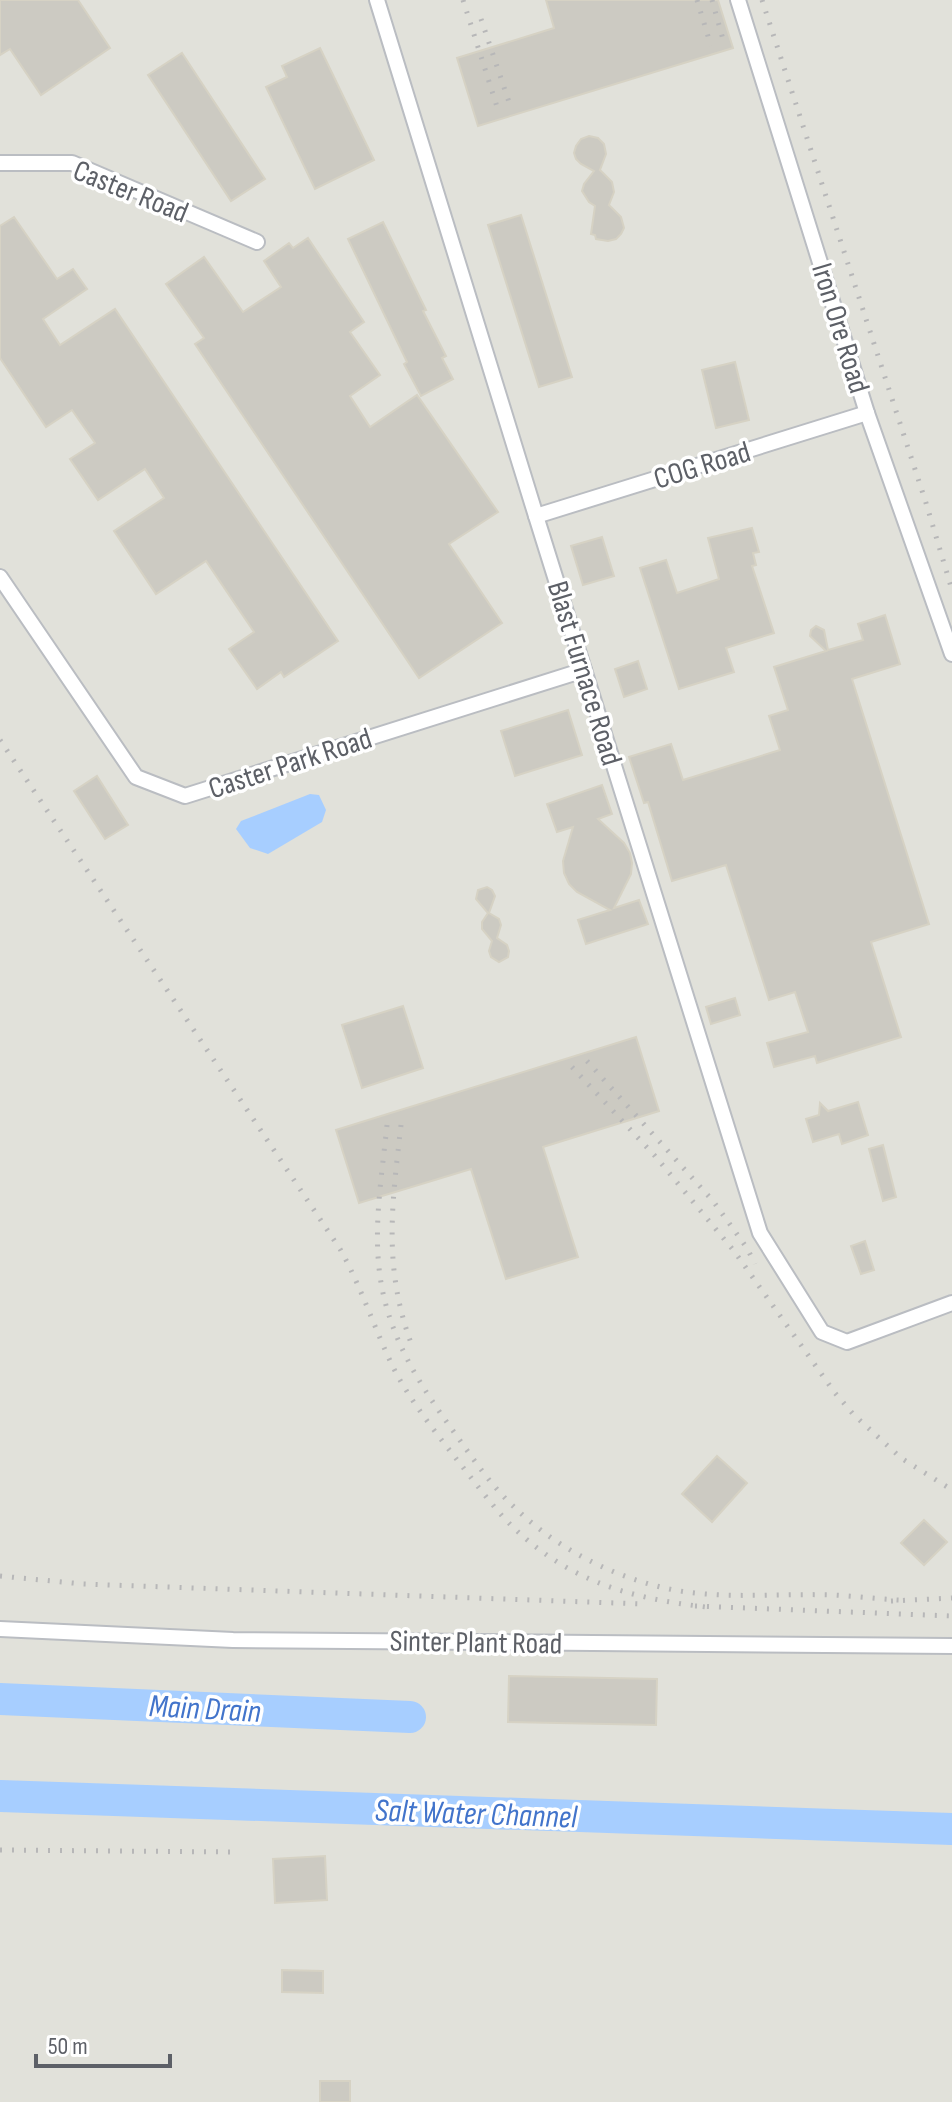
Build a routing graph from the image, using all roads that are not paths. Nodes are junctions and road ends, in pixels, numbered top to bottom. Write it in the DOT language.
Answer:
graph roads {
  1 [pos="377,0"];
  2 [pos="738,0"];
  3 [pos="0,163"];
  4 [pos="257,242"];
  5 [pos="867,413"];
  6 [pos="536,516"];
  7 [pos="0,577"];
  8 [pos="952,654"];
  9 [pos="584,670"];
  10 [pos="952,1303"];
  11 [pos="0,1629"];
  12 [pos="952,1646"];
  1 -- 6 [label="street, Blast Furnace Road"];
  2 -- 5 [label="street, Iron Ore Road"];
  3 -- 4 [label="street, Caster Road"];
  5 -- 6 [label="street, COG Road"];
  5 -- 8 [label="street, Iron Ore Road"];
  6 -- 9 [label="street, Blast Furnace Road"];
  7 -- 9 [label="street, Caster Park Road"];
  9 -- 10 [label="street, Blast Furnace Road"];
  11 -- 12 [label="street, Sinter Plant Road"];
}
